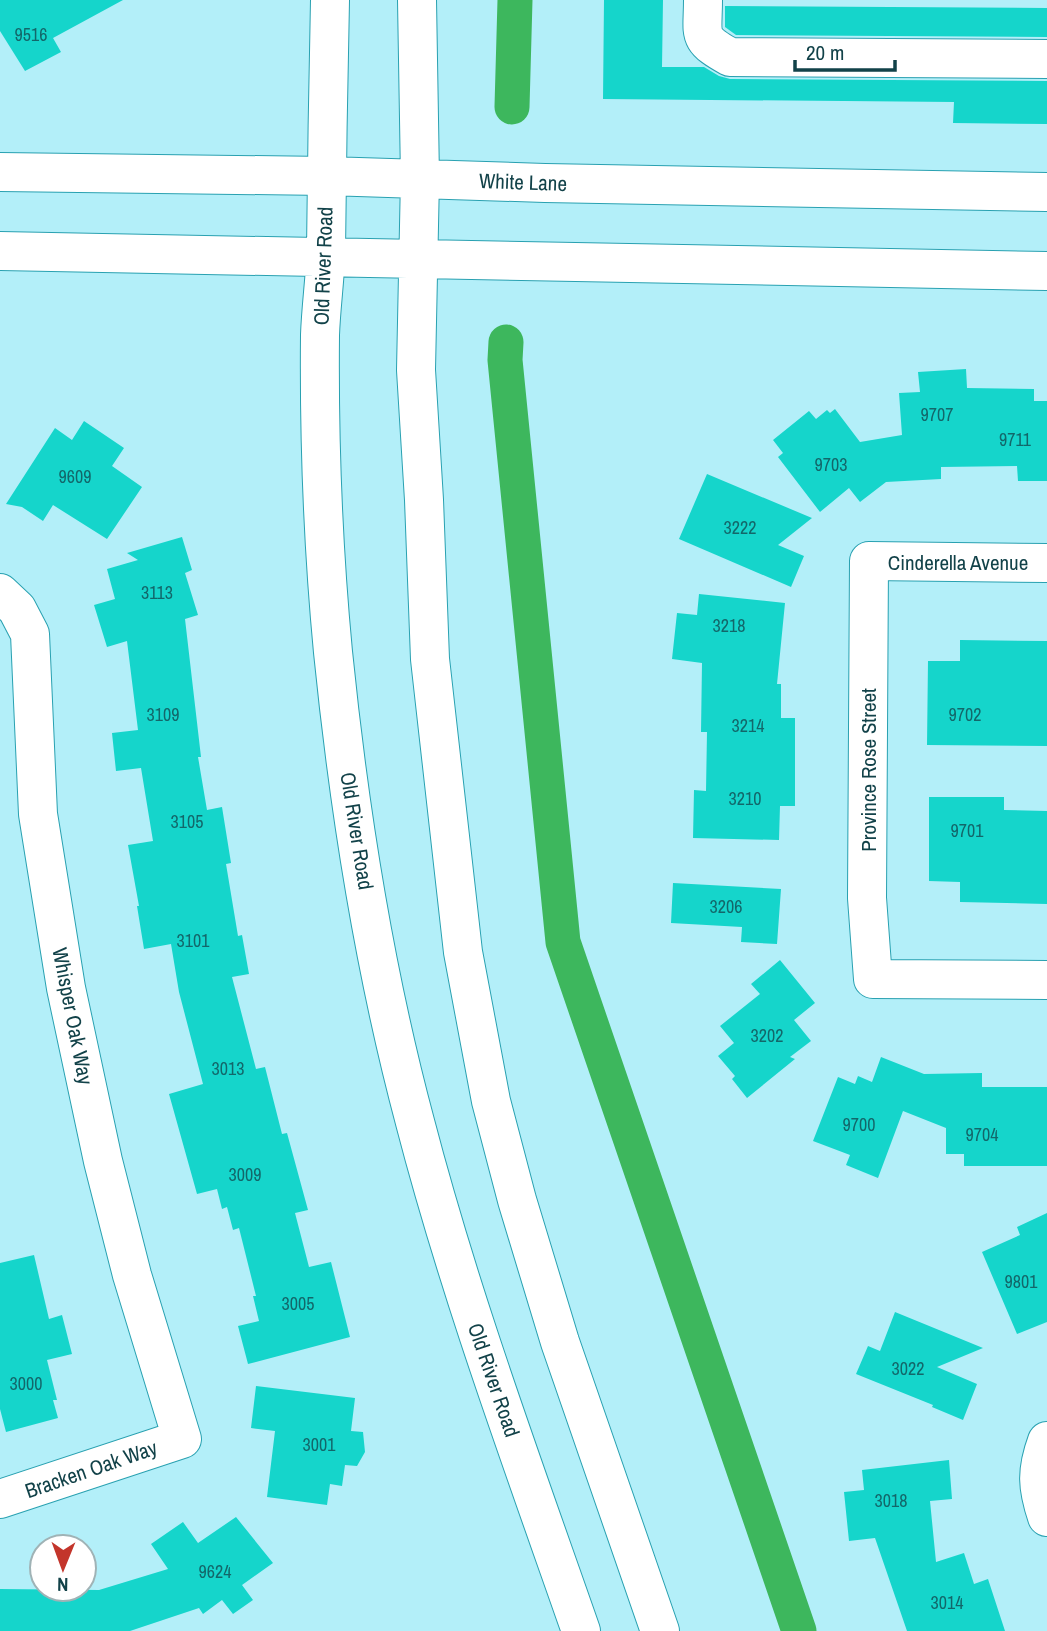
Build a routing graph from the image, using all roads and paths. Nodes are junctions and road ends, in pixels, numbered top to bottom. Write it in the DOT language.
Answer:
graph roads {
  1 [pos="330,0"];
  2 [pos="417,0"];
  3 [pos="703,0"];
  4 [pos="1047,59"];
  5 [pos="0,172"];
  6 [pos="327,176"];
  7 [pos="420,178"];
  8 [pos="1047,192"];
  9 [pos="0,251"];
  10 [pos="326,257"];
  11 [pos="417,258"];
  12 [pos="1047,271"];
  13 [pos="869,562"];
  14 [pos="1047,563"];
  15 [pos="0,593"];
  16 [pos="1047,980"];
  17 [pos="182,1439"];
  18 [pos="1047,1441"];
  19 [pos="0,1499"];
  20 [pos="1047,1517"];
  21 [pos="581,1631"];
  22 [pos="660,1631"];
  1 -- 6 [label="main road, Old River Road"];
  2 -- 7 [label="main road"];
  3 -- 4 [label="main road"];
  5 -- 6 [label="main road, White Lane"];
  6 -- 7 [label="main road, White Lane"];
  6 -- 10 [label="main road, Old River Road"];
  7 -- 8 [label="main road, White Lane"];
  7 -- 11 [label="main road"];
  9 -- 10 [label="main road"];
  10 -- 11 [label="main road"];
  10 -- 21 [label="main road, Old River Road"];
  11 -- 12 [label="main road"];
  11 -- 22 [label="main road"];
  13 -- 14 [label="main road, Cinderella Avenue"];
  13 -- 16 [label="main road, Province Rose Street"];
  15 -- 17 [label="main road, Whisper Oak Way"];
  17 -- 19 [label="main road, Bracken Oak Way"];
  18 -- 20 [label="main road"];
}
